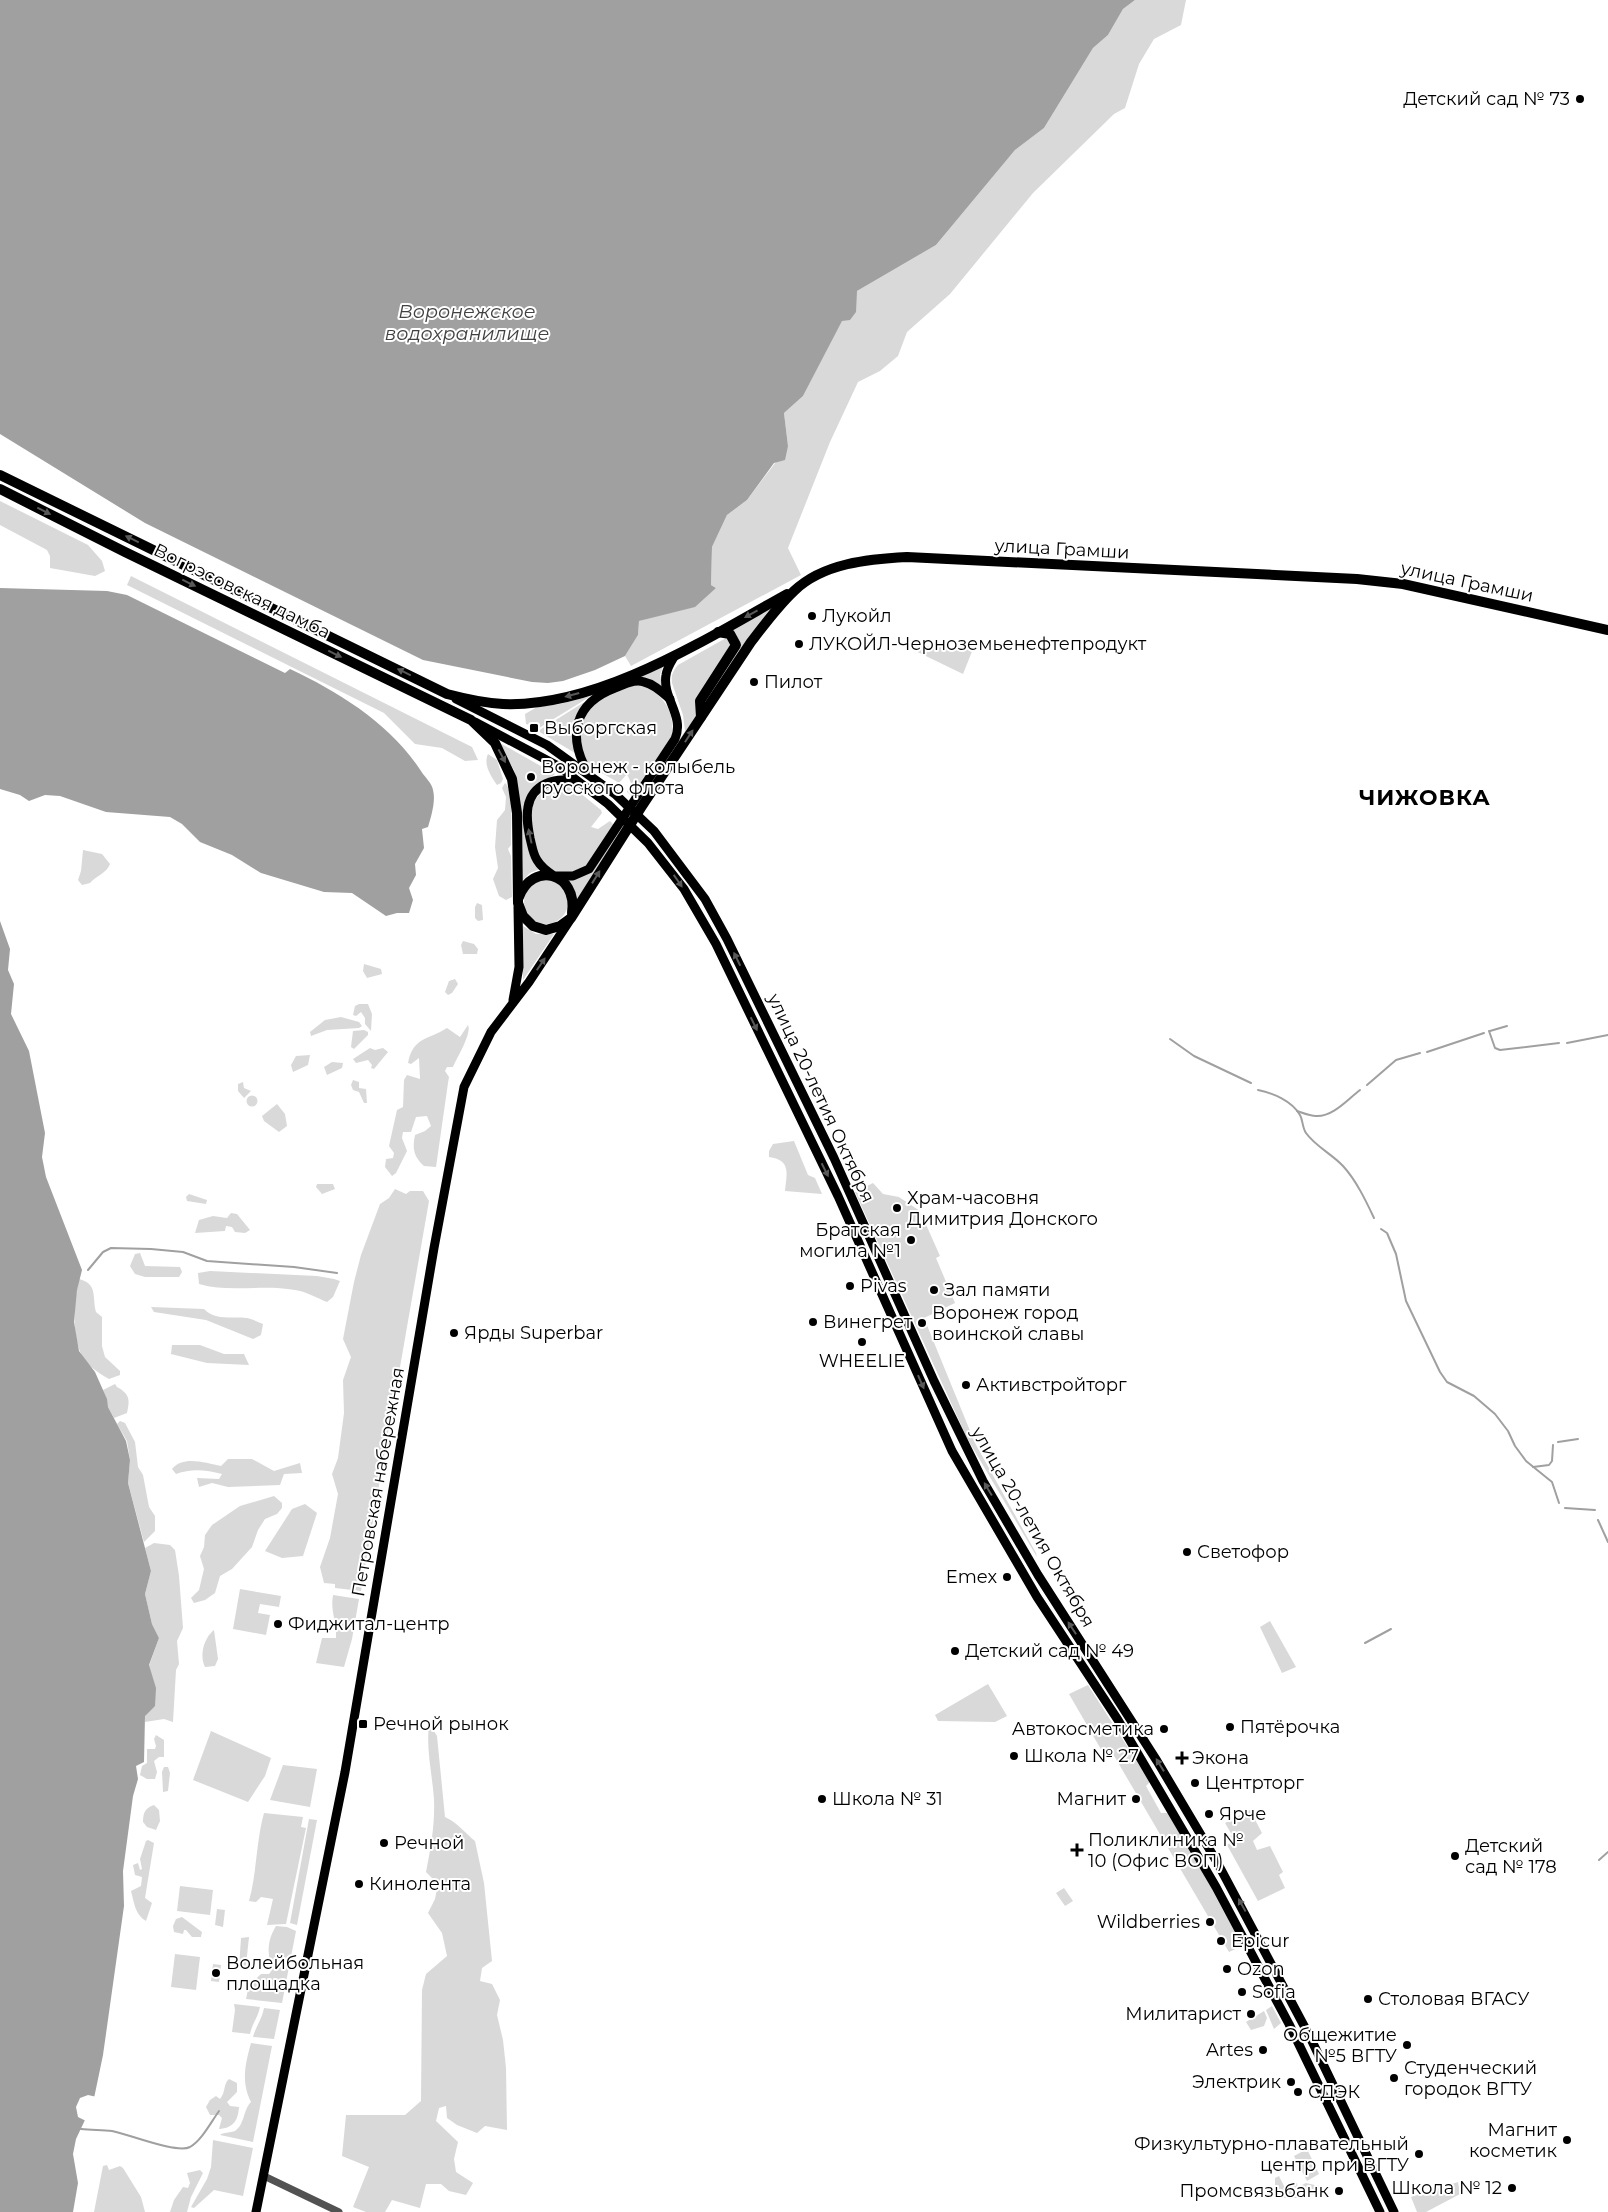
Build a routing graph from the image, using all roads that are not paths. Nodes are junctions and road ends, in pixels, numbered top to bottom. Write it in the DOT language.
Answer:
graph roads {
  1 [pos="0,475"];
  2 [pos="0,489"];
  3 [pos="794,590"];
  4 [pos="1608,630"];
  5 [pos="718,632"];
  6 [pos="674,657"];
  7 [pos="447,694"];
  8 [pos="670,699"];
  9 [pos="701,717"];
  10 [pos="471,720"];
  11 [pos="589,774"];
  12 [pos="584,785"];
  13 [pos="634,819"];
  14 [pos="554,876"];
  15 [pos="518,903"];
  16 [pos="571,918"];
  17 [pos="512,1003"];
  18 [pos="264,2176"];
  19 [pos="256,2212"];
  20 [pos="339,2212"];
  21 [pos="1380,2212"];
  22 [pos="1394,2212"];
  7 -- 1 [label="highway, Вогрэсовская дамба, one-way"];
  2 -- 10 [label="highway, Вогрэсовская дамба, one-way"];
  3 -- 4 [label="highway, улица Грамши"];
  3 -- 5 [label="highway, Вогрэсовская дамба, one-way"];
  3 -- 9 [label="highway, улица Грамши"];
  5 -- 6 [label="highway, Вогрэсовская дамба"];
  5 -- 9 [label="highway"];
  6 -- 7 [label="highway, Вогрэсовская дамба, one-way"];
  6 -- 8 [label="main road"];
  7 -- 11 [label="main road, улица 20-летия Октября"];
  8 -- 11 [label="main road"];
  8 -- 14 [label="main road"];
  13 -- 9 [label="highway, улица Грамши, one-way"];
  10 -- 12 [label="main road, улица 20-летия Октября"];
  10 -- 15 [label="highway, Вогрэсовская дамба, one-way"];
  22 -- 11 [label="main road, улица 20-летия Октября, one-way"];
  14 -- 12 [label="main road, one-way"];
  12 -- 21 [label="main road, улица 20-летия Октября, one-way"];
  16 -- 13 [label="highway, Петровская набережная, one-way"];
  14 -- 15 [label="highway"];
  14 -- 16 [label="highway"];
  15 -- 16 [label="highway"];
  15 -- 17 [label="main road, Петровская набережная"];
  17 -- 16 [label="main road, Петровская набережная, one-way"];
  17 -- 18 [label="main road, Петровская набережная"];
  18 -- 19 [label="main road, Петровская набережная"];
  18 -- 20 [label="street"];
}
